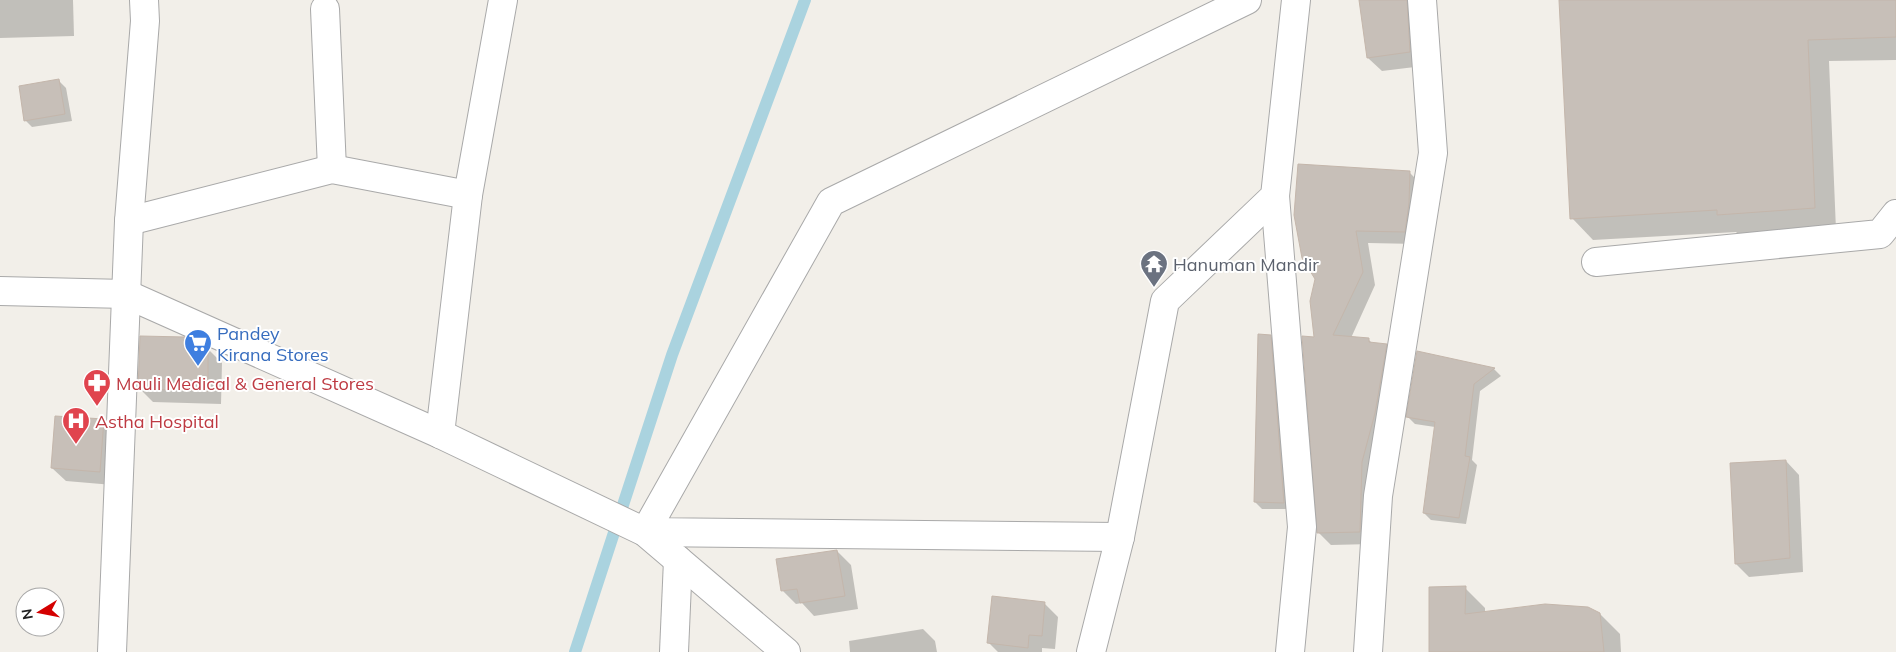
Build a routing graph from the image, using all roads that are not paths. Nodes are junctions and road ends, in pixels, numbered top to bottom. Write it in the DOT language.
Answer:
graph roads {
  1 [pos="503,0"];
  2 [pos="1247,0"];
  3 [pos="1296,0"];
  4 [pos="1422,0"];
  5 [pos="150,7"];
  6 [pos="325,9"];
  7 [pos="332,169"];
  8 [pos="468,195"];
  9 [pos="1275,196"];
  10 [pos="1896,214"];
  11 [pos="130,222"];
  12 [pos="1596,262"];
  13 [pos="0,292"];
  14 [pos="126,294"];
  15 [pos="440,434"];
  16 [pos="637,528"];
  17 [pos="1120,537"];
  18 [pos="678,560"];
  19 [pos="112,652"];
  20 [pos="674,652"];
  21 [pos="786,652"];
  22 [pos="1090,652"];
  23 [pos="1290,652"];
  24 [pos="1368,652"];
  1 -- 8 [label="street"];
  2 -- 16 [label="street"];
  3 -- 9 [label="street"];
  4 -- 24 [label="street"];
  5 -- 11 [label="street"];
  6 -- 7 [label="street"];
  7 -- 8 [label="street"];
  7 -- 11 [label="street"];
  8 -- 15 [label="street"];
  9 -- 17 [label="street"];
  9 -- 23 [label="street"];
  10 -- 12 [label="street"];
  11 -- 14 [label="street"];
  13 -- 14 [label="street"];
  14 -- 15 [label="street"];
  14 -- 19 [label="street"];
  15 -- 16 [label="street"];
  16 -- 17 [label="street"];
  16 -- 18 [label="street"];
  17 -- 22 [label="street"];
  18 -- 20 [label="street"];
  18 -- 21 [label="street"];
}
